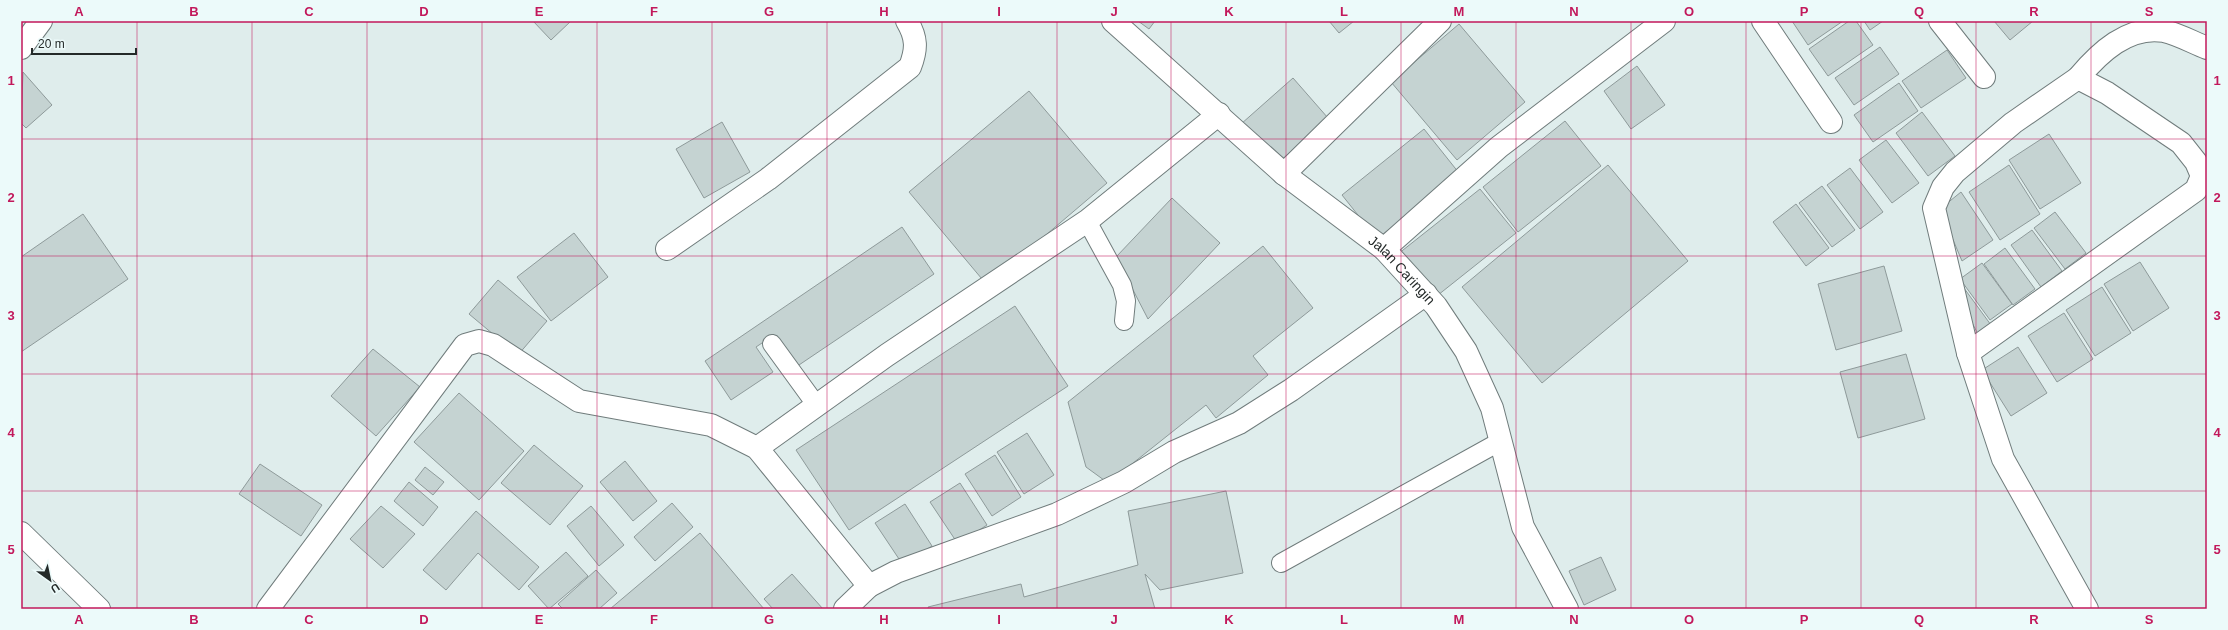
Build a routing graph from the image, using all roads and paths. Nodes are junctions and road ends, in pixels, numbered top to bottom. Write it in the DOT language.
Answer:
graph roads {
  1 [pos="41,21"];
  2 [pos="907,21"];
  3 [pos="1113,21"];
  4 [pos="1440,21"];
  5 [pos="1664,21"];
  6 [pos="1763,21"];
  7 [pos="1940,21"];
  8 [pos="21,48"];
  9 [pos="2207,48"];
  10 [pos="1984,77"];
  11 [pos="2078,78"];
  12 [pos="1218,114"];
  13 [pos="1831,122"];
  14 [pos="1284,174"];
  15 [pos="1087,221"];
  16 [pos="667,248"];
  17 [pos="1384,249"];
  18 [pos="1426,294"];
  19 [pos="1124,321"];
  20 [pos="772,344"];
  21 [pos="1968,353"];
  22 [pos="817,406"];
  23 [pos="1501,442"];
  24 [pos="757,448"];
  25 [pos="21,533"];
  26 [pos="1281,563"];
  27 [pos="869,586"];
  28 [pos="276,607"];
  29 [pos="99,609"];
  30 [pos="845,609"];
  31 [pos="1567,609"];
  32 [pos="2087,609"];
  1 -- 8 [label="street"];
  2 -- 16 [label="street"];
  3 -- 12 [label="street, Jalan Caringin"];
  4 -- 14 [label="street"];
  5 -- 17 [label="street"];
  6 -- 13 [label="street"];
  7 -- 10 [label="street"];
  9 -- 11 [label="street"];
  11 -- 21 [label="street"];
  11 -- 21 [label="street"];
  12 -- 14 [label="street, Jalan Caringin"];
  12 -- 15 [label="street"];
  14 -- 17 [label="street, Jalan Caringin"];
  15 -- 19 [label="lane"];
  15 -- 22 [label="street"];
  17 -- 18 [label="street, Jalan Caringin"];
  18 -- 23 [label="street, Jalan Caringin"];
  18 -- 27 [label="street"];
  20 -- 22 [label="lane"];
  21 -- 32 [label="street"];
  22 -- 24 [label="street"];
  23 -- 26 [label="lane"];
  23 -- 31 [label="street, Jalan Caringin"];
  24 -- 27 [label="street"];
  24 -- 28 [label="street"];
  25 -- 29 [label="street"];
  27 -- 30 [label="street"];
}
